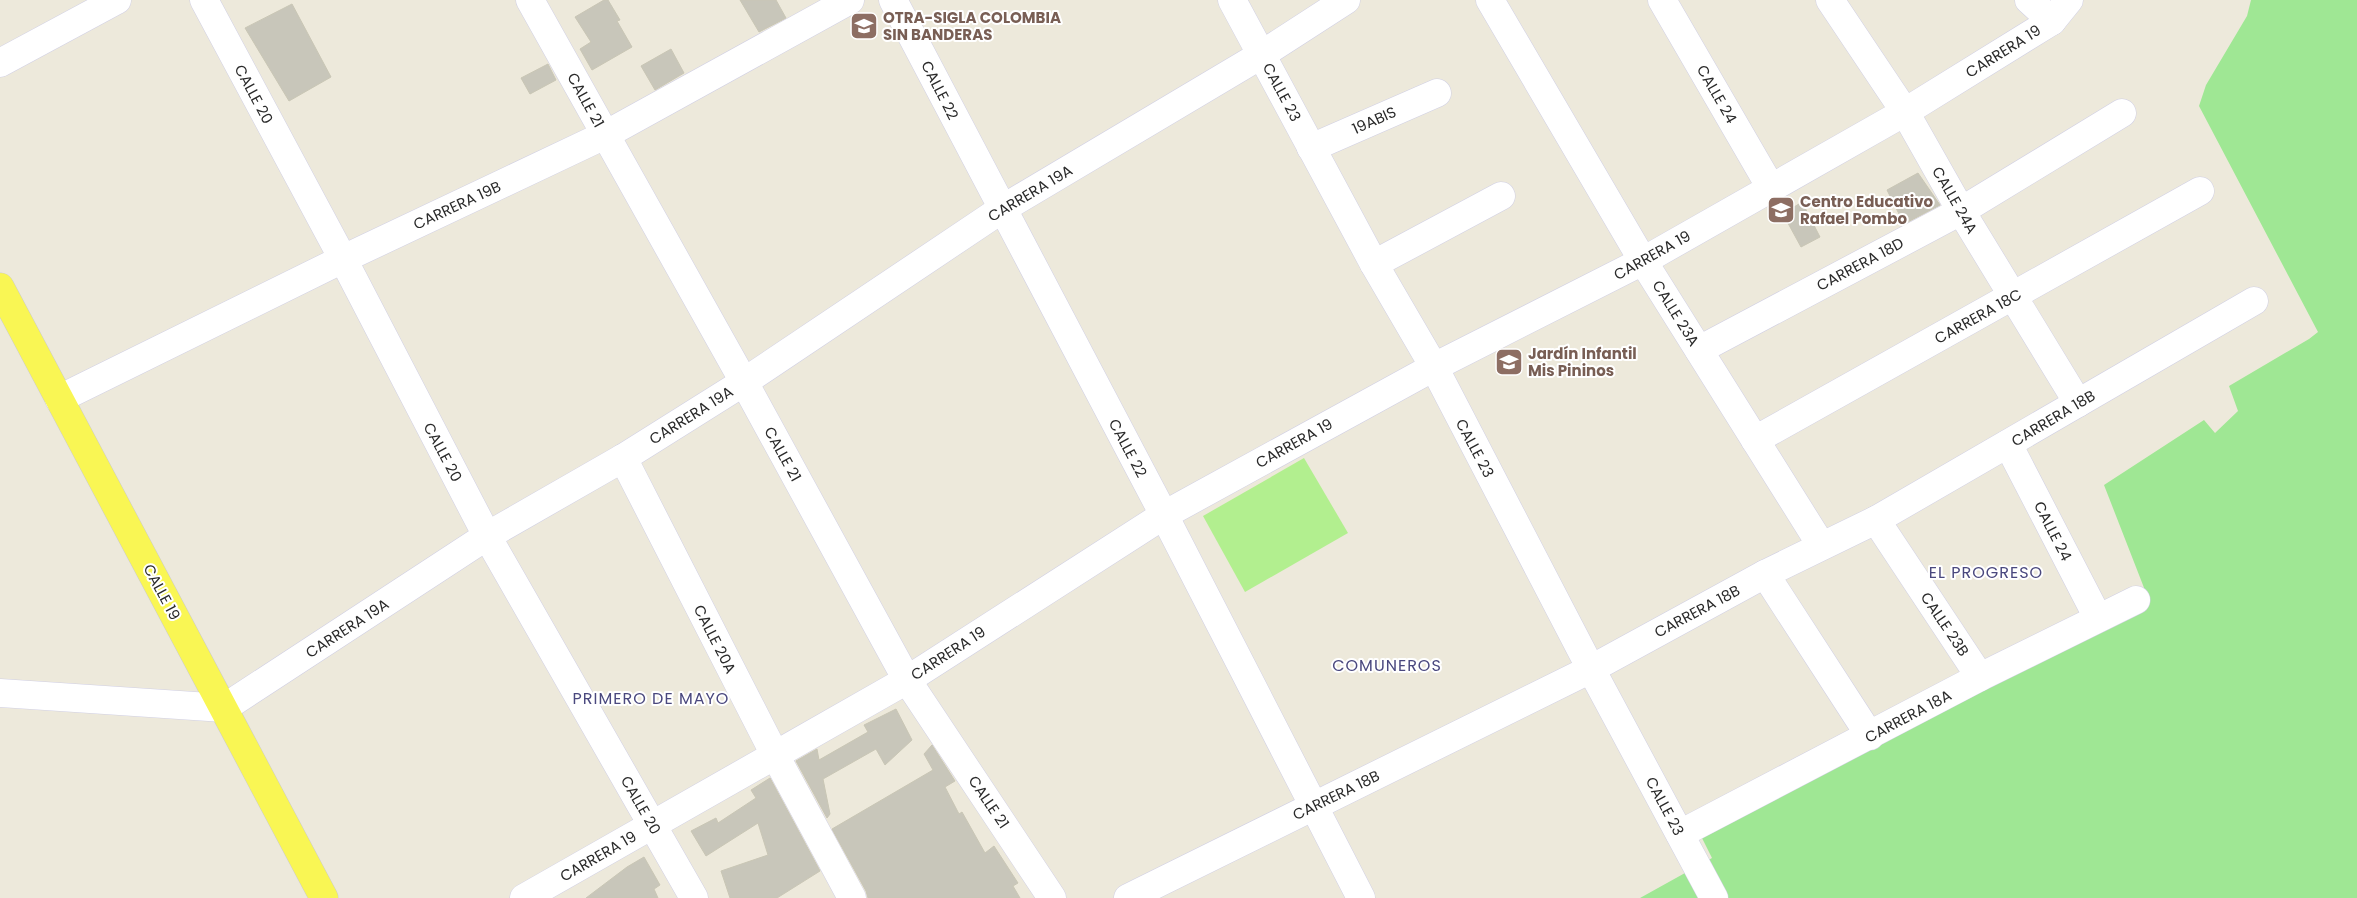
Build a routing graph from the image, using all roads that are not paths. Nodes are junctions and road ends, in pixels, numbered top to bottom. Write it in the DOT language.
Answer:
graph roads {
  1 [pos="204,0"];
  2 [pos="530,0"];
  3 [pos="850,0"];
  4 [pos="893,0"];
  5 [pos="1232,0"];
  6 [pos="1346,0"];
  7 [pos="1490,0"];
  8 [pos="1662,0"];
  9 [pos="1830,0"];
  10 [pos="2029,0"];
  11 [pos="2069,0"];
  12 [pos="106,3"];
  13 [pos="2052,21"];
  14 [pos="1261,54"];
  15 [pos="0,63"];
  16 [pos="1437,93"];
  17 [pos="1905,112"];
  18 [pos="2122,113"];
  19 [pos="605,135"];
  20 [pos="1311,148"];
  21 [pos="1771,188"];
  22 [pos="2200,191"];
  23 [pos="1501,196"];
  24 [pos="1002,210"];
  25 [pos="1961,211"];
  26 [pos="343,259"];
  27 [pos="1643,261"];
  28 [pos="1374,264"];
  29 [pos="0,287"];
  30 [pos="2013,297"];
  31 [pos="2254,301"];
  32 [pos="1699,350"];
  33 [pos="1434,367"];
  34 [pos="744,382"];
  35 [pos="60,399"];
  36 [pos="2078,403"];
  37 [pos="1756,440"];
  38 [pos="2008,444"];
  39 [pos="622,458"];
  40 [pos="1164,515"];
  41 [pos="1876,520"];
  42 [pos="487,536"];
  43 [pos="1822,545"];
  44 [pos="1766,574"];
  45 [pos="2136,600"];
  46 [pos="2098,618"];
  47 [pos="1591,668"];
  48 [pos="1980,677"];
  49 [pos="907,680"];
  50 [pos="0,693"];
  51 [pos="224,708"];
  52 [pos="1870,736"];
  53 [pos="775,755"];
  54 [pos="1313,807"];
  55 [pos="653,825"];
  56 [pos="1680,834"];
  57 [pos="324,898"];
  58 [pos="524,898"];
  59 [pos="694,898"];
  60 [pos="852,898"];
  61 [pos="1052,898"];
  62 [pos="1128,898"];
  63 [pos="1361,898"];
  64 [pos="1714,898"];
  1 -- 26 [label="street, CALLE 20"];
  2 -- 19 [label="street, CALLE 21"];
  3 -- 19 [label="street, CARRERA 19B"];
  4 -- 24 [label="street, CALLE 22"];
  5 -- 14 [label="street, CALLE 23"];
  6 -- 14 [label="street, CARRERA 19A"];
  7 -- 27 [label="street, CALLE 23A"];
  8 -- 21 [label="street, CALLE 24"];
  9 -- 17 [label="street, CALLE 24A"];
  10 -- 13 [label="street"];
  11 -- 13 [label="street, CARRERA 19"];
  12 -- 15 [label="street"];
  13 -- 17 [label="street, CARRERA 19"];
  14 -- 20 [label="street, CALLE 23"];
  14 -- 24 [label="street, CARRERA 19A"];
  16 -- 20 [label="street, 19ABIS"];
  17 -- 21 [label="street, CARRERA 19"];
  17 -- 25 [label="street, CALLE 24A"];
  18 -- 25 [label="street, CARRERA 18D"];
  19 -- 26 [label="street, CARRERA 19B"];
  19 -- 34 [label="street, CALLE 21"];
  20 -- 28 [label="street, CALLE 23"];
  21 -- 27 [label="street, CARRERA 19"];
  22 -- 30 [label="street, CARRERA 18C"];
  23 -- 28 [label="street"];
  24 -- 34 [label="street, CARRERA 19A"];
  24 -- 40 [label="street, CALLE 22"];
  25 -- 30 [label="street, CALLE 24A"];
  25 -- 32 [label="street, CARRERA 18D"];
  26 -- 35 [label="street, CARRERA 19B"];
  26 -- 42 [label="street, CALLE 20"];
  27 -- 32 [label="street, CALLE 23A"];
  27 -- 33 [label="street, CARRERA 19"];
  28 -- 33 [label="street, CALLE 23"];
  29 -- 35 [label="main road, CALLE 19"];
  30 -- 36 [label="street, CALLE 24A"];
  30 -- 37 [label="street, CARRERA 18C"];
  31 -- 36 [label="street, CARRERA 18B"];
  32 -- 37 [label="street, CALLE 23A"];
  33 -- 40 [label="street, CARRERA 19"];
  33 -- 47 [label="street, CALLE 23"];
  34 -- 39 [label="street, CARRERA 19A"];
  34 -- 49 [label="street, CALLE 21"];
  35 -- 51 [label="main road, CALLE 19"];
  36 -- 38 [label="street, CARRERA 18B"];
  37 -- 43 [label="street, CALLE 23A"];
  38 -- 41 [label="street, CARRERA 18B"];
  38 -- 46 [label="street, CALLE 24"];
  39 -- 42 [label="street, CARRERA 19A"];
  39 -- 53 [label="street, CALLE 20A"];
  40 -- 49 [label="street, CARRERA 19"];
  40 -- 54 [label="street, CALLE 22"];
  41 -- 43 [label="street, CARRERA 18B"];
  41 -- 48 [label="street, CALLE 23B"];
  42 -- 51 [label="street, CARRERA 19A"];
  42 -- 55 [label="street, CALLE 20"];
  43 -- 44 [label="street, CARRERA 18B"];
  44 -- 47 [label="street, CARRERA 18B"];
  44 -- 52 [label="street"];
  45 -- 46 [label="street, CARRERA 18A"];
  46 -- 48 [label="street, CARRERA 18A"];
  47 -- 54 [label="street, CARRERA 18B"];
  47 -- 56 [label="street, CALLE 23"];
  48 -- 52 [label="street, CARRERA 18A"];
  49 -- 53 [label="street, CARRERA 19"];
  49 -- 61 [label="street, CALLE 21"];
  50 -- 51 [label="street"];
  51 -- 57 [label="main road, CALLE 19"];
  52 -- 56 [label="street, CARRERA 18A"];
  53 -- 55 [label="street, CARRERA 19"];
  53 -- 60 [label="street, CALLE 20A"];
  54 -- 62 [label="street, CARRERA 18B"];
  54 -- 63 [label="street, CALLE 22"];
  55 -- 58 [label="street, CARRERA 19"];
  55 -- 59 [label="street, CALLE 20"];
  56 -- 64 [label="street, CALLE 23"];
}
